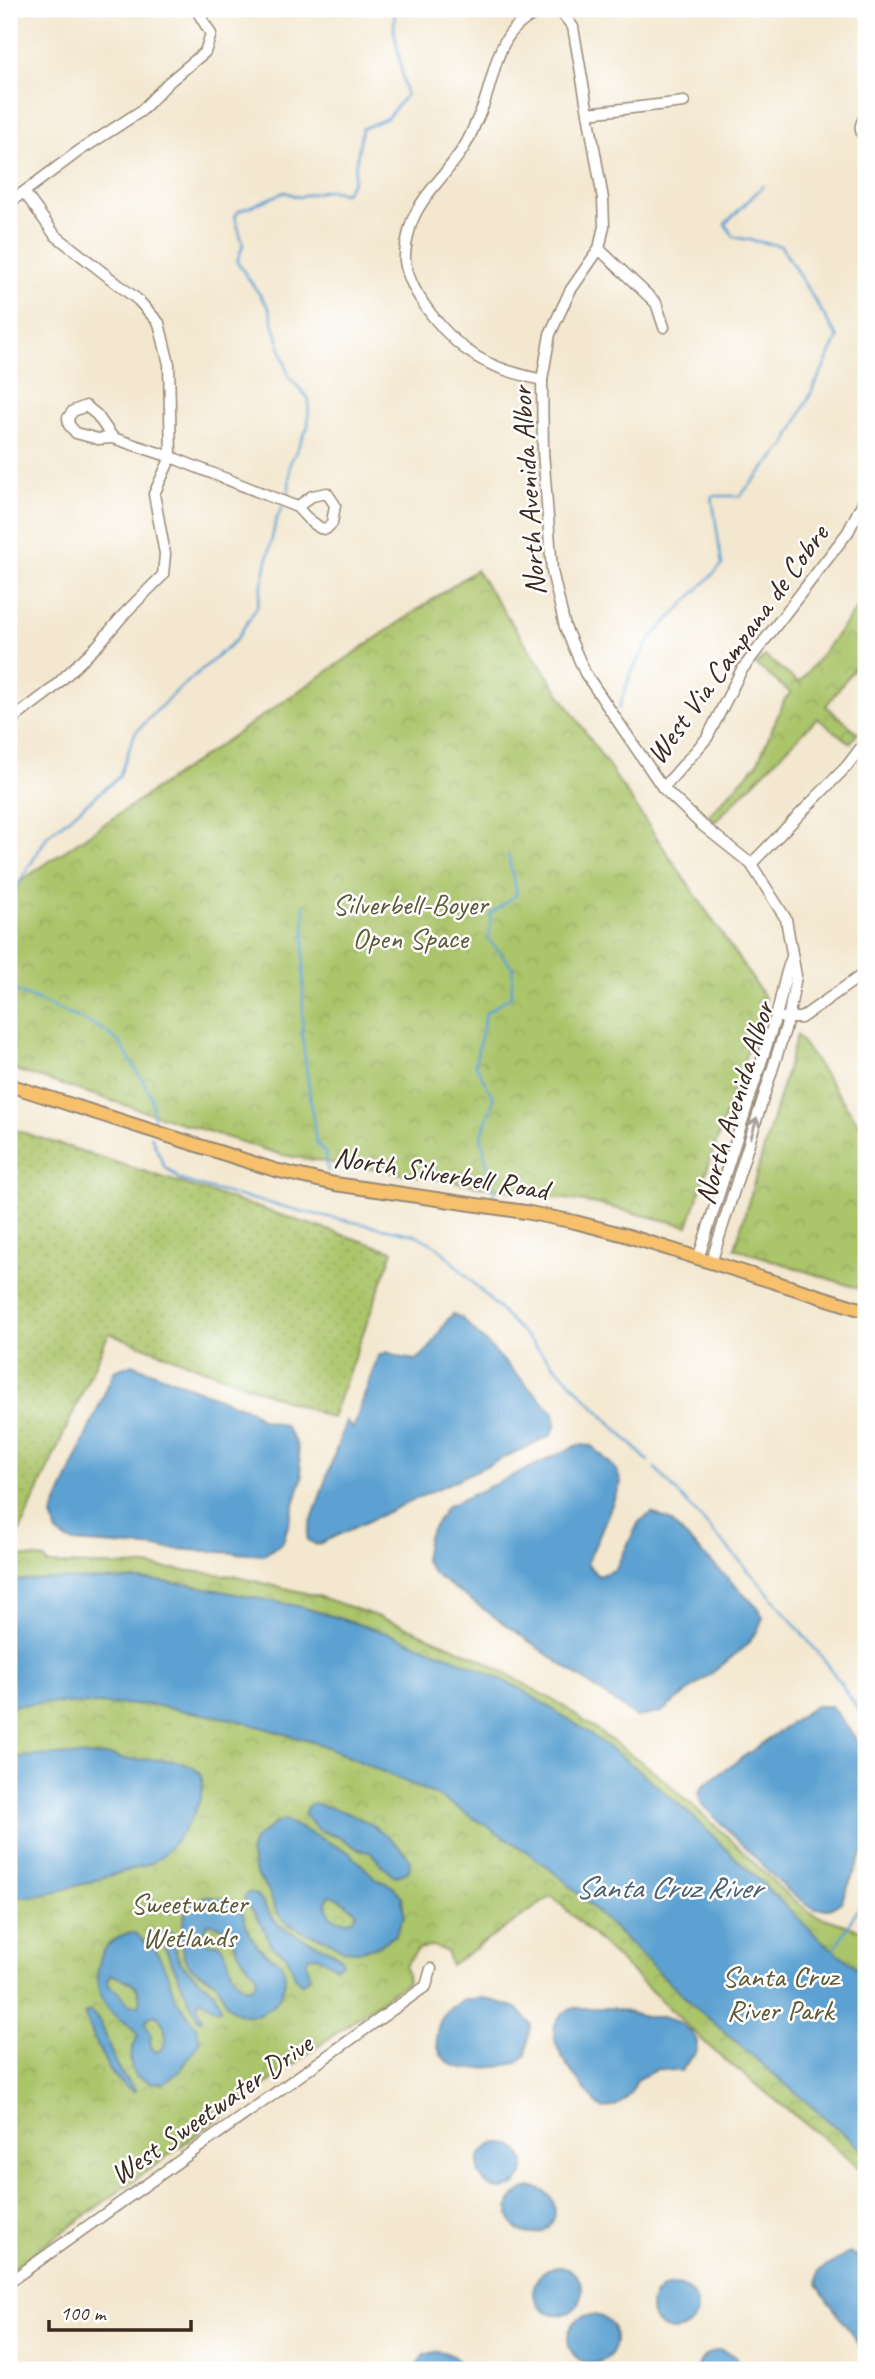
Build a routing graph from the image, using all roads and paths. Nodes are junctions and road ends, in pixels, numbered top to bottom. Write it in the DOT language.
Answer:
graph roads {
  1 [pos="196,9"];
  2 [pos="545,9"];
  3 [pos="684,102"];
  4 [pos="588,113"];
  5 [pos="866,116"];
  6 [pos="866,142"];
  7 [pos="24,192"];
  8 [pos="9,203"];
  9 [pos="599,249"];
  10 [pos="664,327"];
  11 [pos="542,380"];
  12 [pos="113,438"];
  13 [pos="171,457"];
  14 [pos="866,490"];
  15 [pos="297,507"];
  16 [pos="9,722"];
  17 [pos="866,741"];
  18 [pos="663,788"];
  19 [pos="751,864"];
  20 [pos="792,957"];
  21 [pos="866,972"];
  22 [pos="776,1016"];
  23 [pos="788,1020"];
  24 [pos="756,1076"];
  25 [pos="769,1080"];
  26 [pos="9,1085"];
  27 [pos="698,1259"];
  28 [pos="711,1263"];
  29 [pos="866,1311"];
  30 [pos="431,1969"];
  31 [pos="9,2282"];
  1 -- 7 [label="street"];
  2 -- 4 [label="street"];
  2 -- 11 [label="street"];
  3 -- 4 [label="street"];
  4 -- 9 [label="street"];
  5 -- 6 [label="street"];
  7 -- 8 [label="street"];
  7 -- 13 [label="street"];
  9 -- 10 [label="street"];
  9 -- 11 [label="street, North Avenida Albor"];
  11 -- 18 [label="street, North Avenida Albor"];
  12 -- 12 [label="street"];
  12 -- 13 [label="street"];
  13 -- 15 [label="street"];
  13 -- 16 [label="street"];
  14 -- 18 [label="street, West Via Campana de Cobre"];
  17 -- 19 [label="street"];
  18 -- 19 [label="street, North Avenida Albor"];
  19 -- 20 [label="street, North Avenida Albor"];
  20 -- 22 [label="street, North Avenida Albor"];
  20 -- 23 [label="street, North Avenida Albor"];
  21 -- 23 [label="street"];
  22 -- 23 [label="street"];
  22 -- 24 [label="street, North Avenida Albor"];
  23 -- 25 [label="street, North Avenida Albor"];
  24 -- 25 [label="street"];
  24 -- 27 [label="street, North Avenida Albor"];
  28 -- 25 [label="street, North Avenida Albor, one-way"];
  26 -- 27 [label="main road, North Silverbell Road"];
  27 -- 28 [label="main road, North Silverbell Road"];
  28 -- 29 [label="main road, North Silverbell Road"];
  30 -- 31 [label="street, West Sweetwater Drive"];
}
